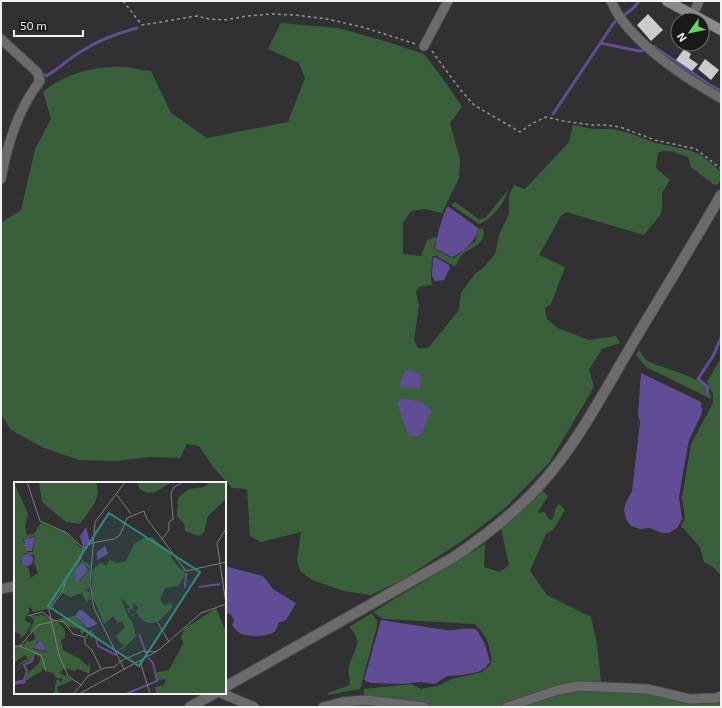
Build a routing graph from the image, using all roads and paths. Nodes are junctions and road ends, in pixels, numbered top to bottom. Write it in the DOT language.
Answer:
graph roads {
  1 [pos="123,1"];
  2 [pos="448,1"];
  3 [pos="611,1"];
  4 [pos="667,1"];
  5 [pos="698,1"];
  6 [pos="687,12"];
  7 [pos="694,12"];
  8 [pos="710,24"];
  9 [pos="721,30"];
  10 [pos="1,39"];
  11 [pos="424,46"];
  12 [pos="721,98"];
  13 [pos="721,167"];
  14 [pos="1,179"];
  15 [pos="721,195"];
  16 [pos="14,586"];
  17 [pos="1,589"];
  18 [pos="226,686"];
  19 [pos="213,694"];
  20 [pos="223,694"];
  21 [pos="721,696"];
  22 [pos="190,707"];
  23 [pos="254,707"];
  24 [pos="323,707"];
  25 [pos="424,707"];
  26 [pos="508,707"];
  1 -- 11 [label="path"];
  2 -- 11 [label="street"];
  3 -- 12 [label="street"];
  4 -- 6 [label="main road"];
  5 -- 7 [label="street"];
  8 -- 9 [label="main road"];
  10 -- 14 [label="street"];
  11 -- 13 [label="path"];
  15 -- 18 [label="street"];
  16 -- 17 [label="street"];
  19 -- 22 [label="street"];
  20 -- 23 [label="street"];
  21 -- 26 [label="street"];
  24 -- 25 [label="street"];
}
